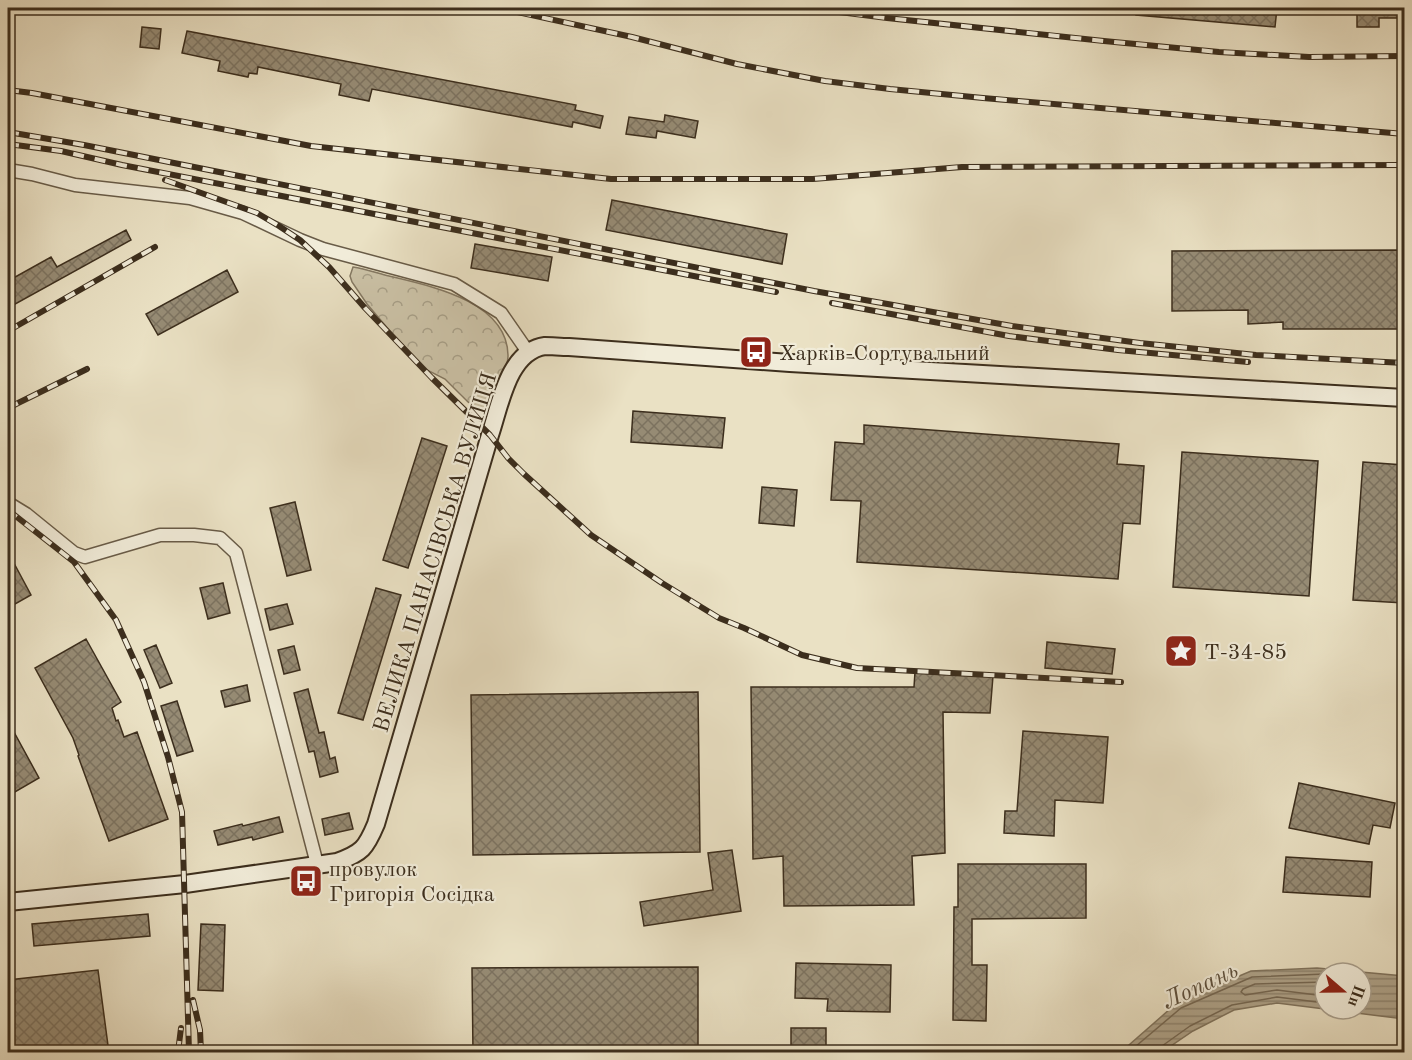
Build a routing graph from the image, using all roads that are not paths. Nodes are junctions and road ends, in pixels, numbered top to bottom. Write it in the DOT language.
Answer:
graph roads {
  1 [pos="8,170"];
  2 [pos="528,352"];
  3 [pos="1404,398"];
  4 [pos="8,503"];
  5 [pos="317,864"];
  6 [pos="8,902"];
  1 -- 2 [label="street"];
  2 -- 3 [label="street"];
  2 -- 5 [label="street, ВЕЛИКА ПАНАСІВСЬКА ВУЛИЦЯ"];
  4 -- 5 [label="street"];
  5 -- 6 [label="street, ВЕЛИКА ПАНАСІВСЬКА ВУЛИЦЯ"];
}
